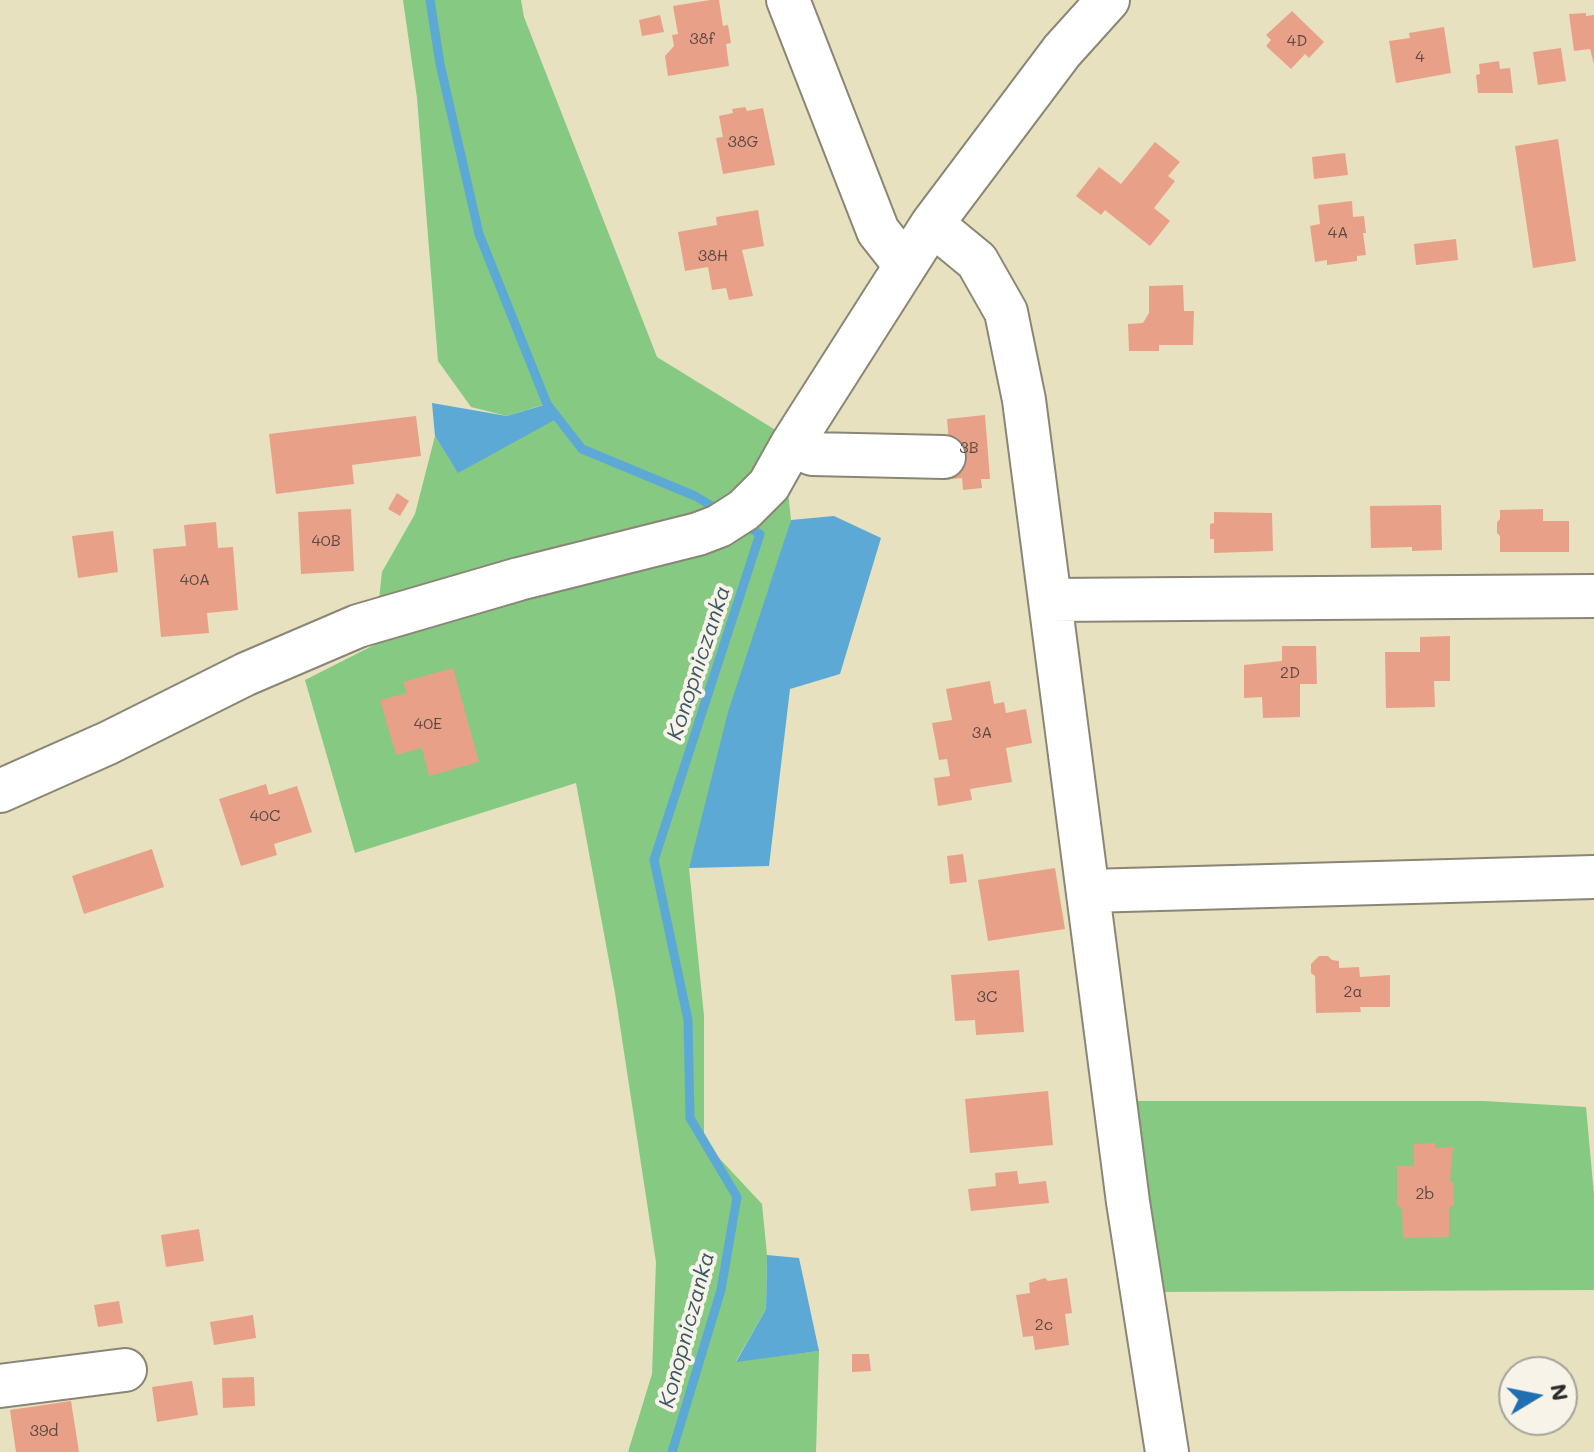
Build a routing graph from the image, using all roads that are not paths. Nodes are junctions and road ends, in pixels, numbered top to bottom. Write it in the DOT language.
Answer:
graph roads {
  1 [pos="788,0"];
  2 [pos="1108,0"];
  3 [pos="932,224"];
  4 [pos="904,264"];
  5 [pos="792,444"];
  6 [pos="944,457"];
  7 [pos="1594,596"];
  8 [pos="1050,600"];
  9 [pos="0,791"];
  10 [pos="1594,877"];
  11 [pos="1088,891"];
  12 [pos="125,1370"];
  13 [pos="0,1386"];
  14 [pos="1167,1452"];
  1 -- 4 [label="street"];
  2 -- 3 [label="street"];
  3 -- 4 [label="street"];
  3 -- 8 [label="street"];
  4 -- 5 [label="street"];
  5 -- 6 [label="street"];
  5 -- 9 [label="street"];
  7 -- 8 [label="street"];
  8 -- 11 [label="street"];
  10 -- 11 [label="street"];
  11 -- 14 [label="street"];
  12 -- 13 [label="street"];
}
